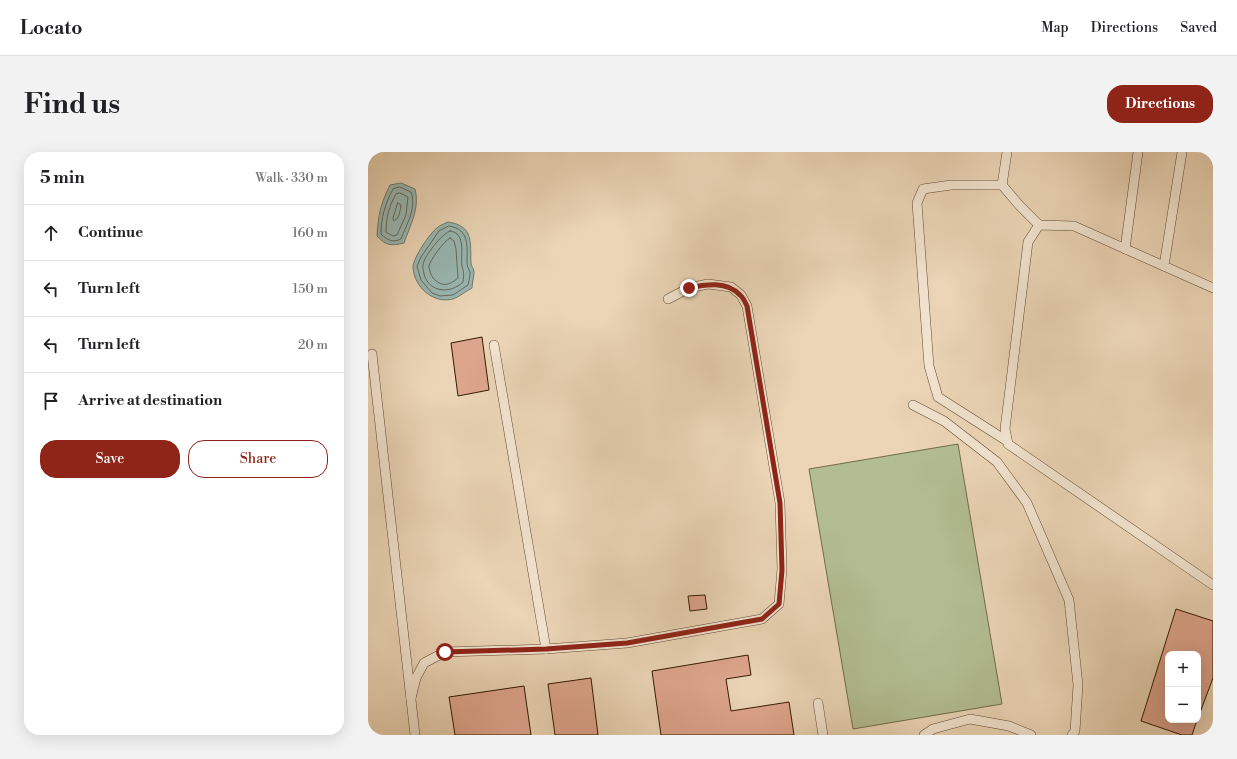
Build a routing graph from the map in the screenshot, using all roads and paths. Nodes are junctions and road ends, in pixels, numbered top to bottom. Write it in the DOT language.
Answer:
graph roads {
  1 [pos="1007,152"];
  2 [pos="1138,152"];
  3 [pos="1182,152"];
  4 [pos="1002,186"];
  5 [pos="1039,224"];
  6 [pos="1126,249"];
  7 [pos="1164,266"];
  8 [pos="1213,288"];
  9 [pos="668,300"];
  10 [pos="494,345"];
  11 [pos="372,354"];
  12 [pos="913,405"];
  13 [pos="1007,441"];
  14 [pos="1213,585"];
  15 [pos="546,649"];
  16 [pos="411,698"];
  17 [pos="818,703"];
  18 [pos="415,735"];
  19 [pos="823,735"];
  20 [pos="924,735"];
  21 [pos="1031,735"];
  22 [pos="1072,735"];
  1 -- 4 [label="lane"];
  2 -- 6 [label="lane"];
  3 -- 7 [label="lane"];
  4 -- 5 [label="lane"];
  4 -- 13 [label="lane"];
  5 -- 6 [label="lane"];
  5 -- 13 [label="lane"];
  6 -- 7 [label="lane"];
  7 -- 8 [label="lane"];
  9 -- 15 [label="lane"];
  10 -- 15 [label="lane"];
  11 -- 16 [label="lane"];
  12 -- 22 [label="lane"];
  13 -- 14 [label="lane"];
  15 -- 16 [label="lane"];
  16 -- 18 [label="lane"];
  17 -- 19 [label="lane"];
  20 -- 21 [label="lane"];
}
